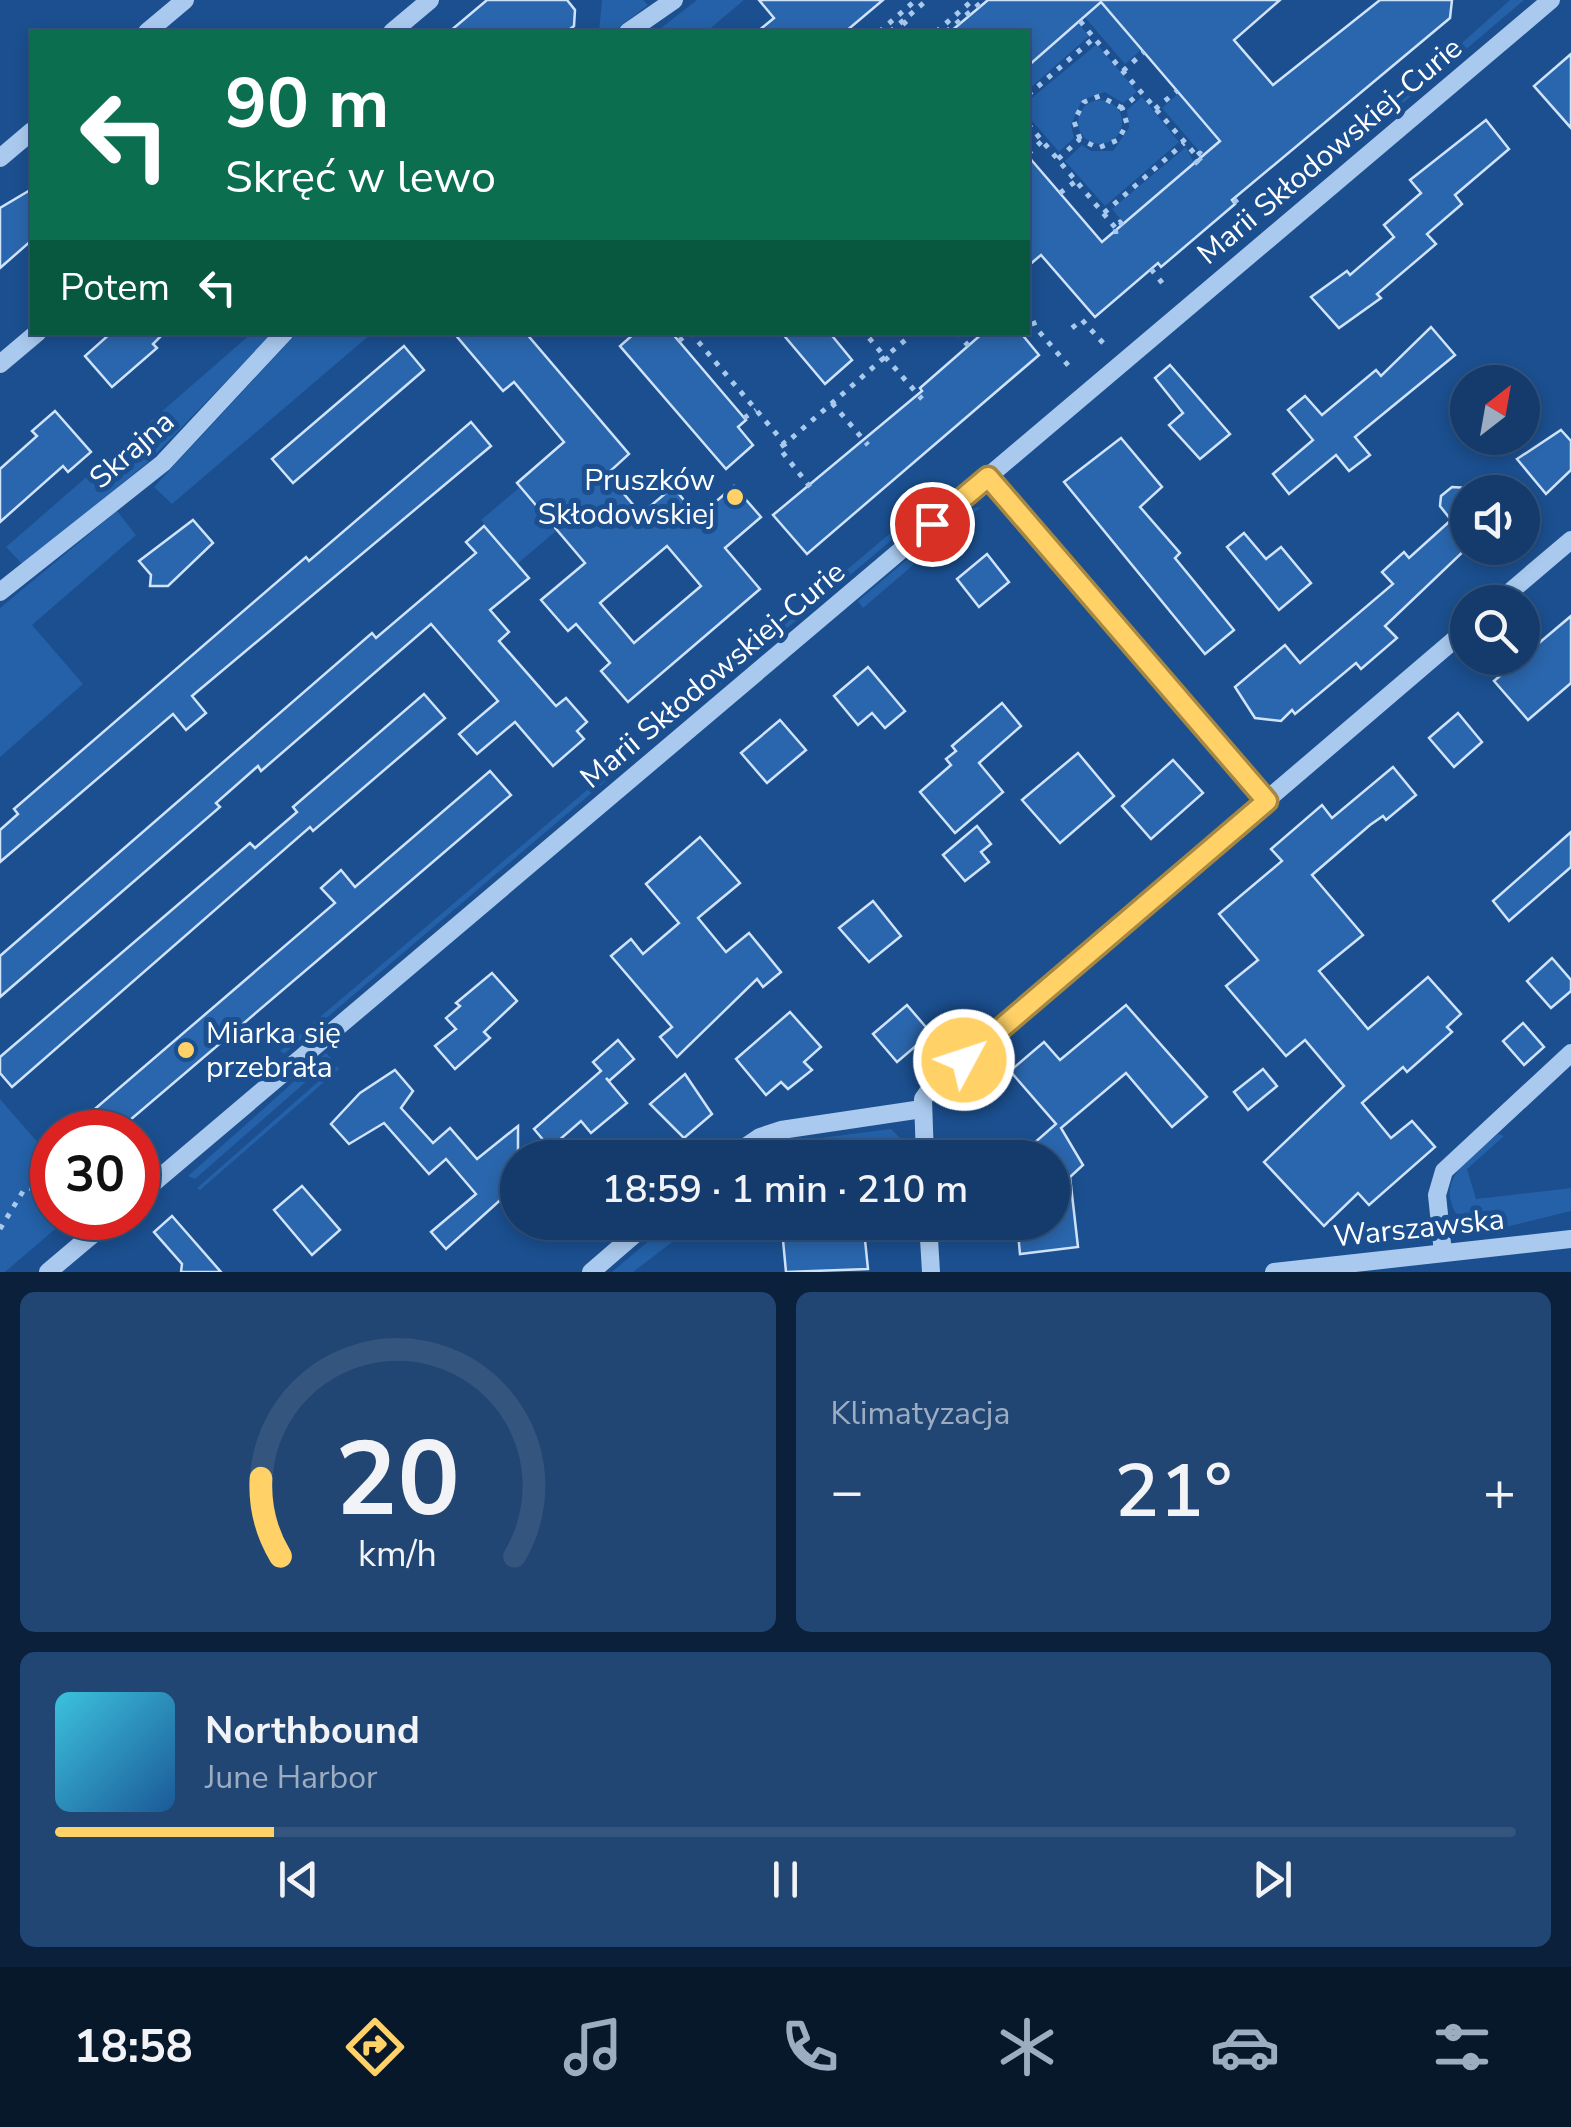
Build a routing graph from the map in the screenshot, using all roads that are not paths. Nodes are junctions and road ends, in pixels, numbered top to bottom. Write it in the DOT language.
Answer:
graph roads {
  1 [pos="185,0"];
  2 [pos="430,0"];
  3 [pos="674,0"];
  4 [pos="1551,0"];
  5 [pos="149,30"];
  6 [pos="394,30"];
  7 [pos="631,30"];
  8 [pos="30,132"];
  9 [pos="0,158"];
  10 [pos="34,335"];
  11 [pos="282,335"];
  12 [pos="0,364"];
  13 [pos="988,477"];
  14 [pos="1571,540"];
  15 [pos="1518,585"];
  16 [pos="0,592"];
  17 [pos="1450,643"];
  18 [pos="1267,801"];
  19 [pos="1571,1053"];
  20 [pos="922,1109"];
  21 [pos="762,1140"];
  22 [pos="924,1140"];
  23 [pos="160,1177"];
  24 [pos="1571,1239"];
  25 [pos="86,1240"];
  26 [pos="627,1240"];
  27 [pos="929,1240"];
  28 [pos="1442,1254"];
  29 [pos="48,1272"];
  30 [pos="591,1272"];
  31 [pos="931,1272"];
  32 [pos="1274,1272"];
  1 -- 5 [label="street"];
  2 -- 6 [label="street"];
  3 -- 7 [label="street"];
  4 -- 13 [label="street, Marii Skłodowskiej-Curie"];
  8 -- 9 [label="street"];
  10 -- 12 [label="street"];
  11 -- 16 [label="street, Skrajna"];
  13 -- 18 [label="street"];
  13 -- 23 [label="street, Marii Skłodowskiej-Curie"];
  14 -- 15 [label="street"];
  17 -- 18 [label="street"];
  18 -- 20 [label="street"];
  19 -- 28 [label="street"];
  20 -- 21 [label="street"];
  20 -- 22 [label="street"];
  24 -- 28 [label="street, Warszawska"];
  25 -- 29 [label="street"];
  26 -- 30 [label="street"];
  27 -- 31 [label="street"];
  28 -- 32 [label="street, Warszawska"];
}
